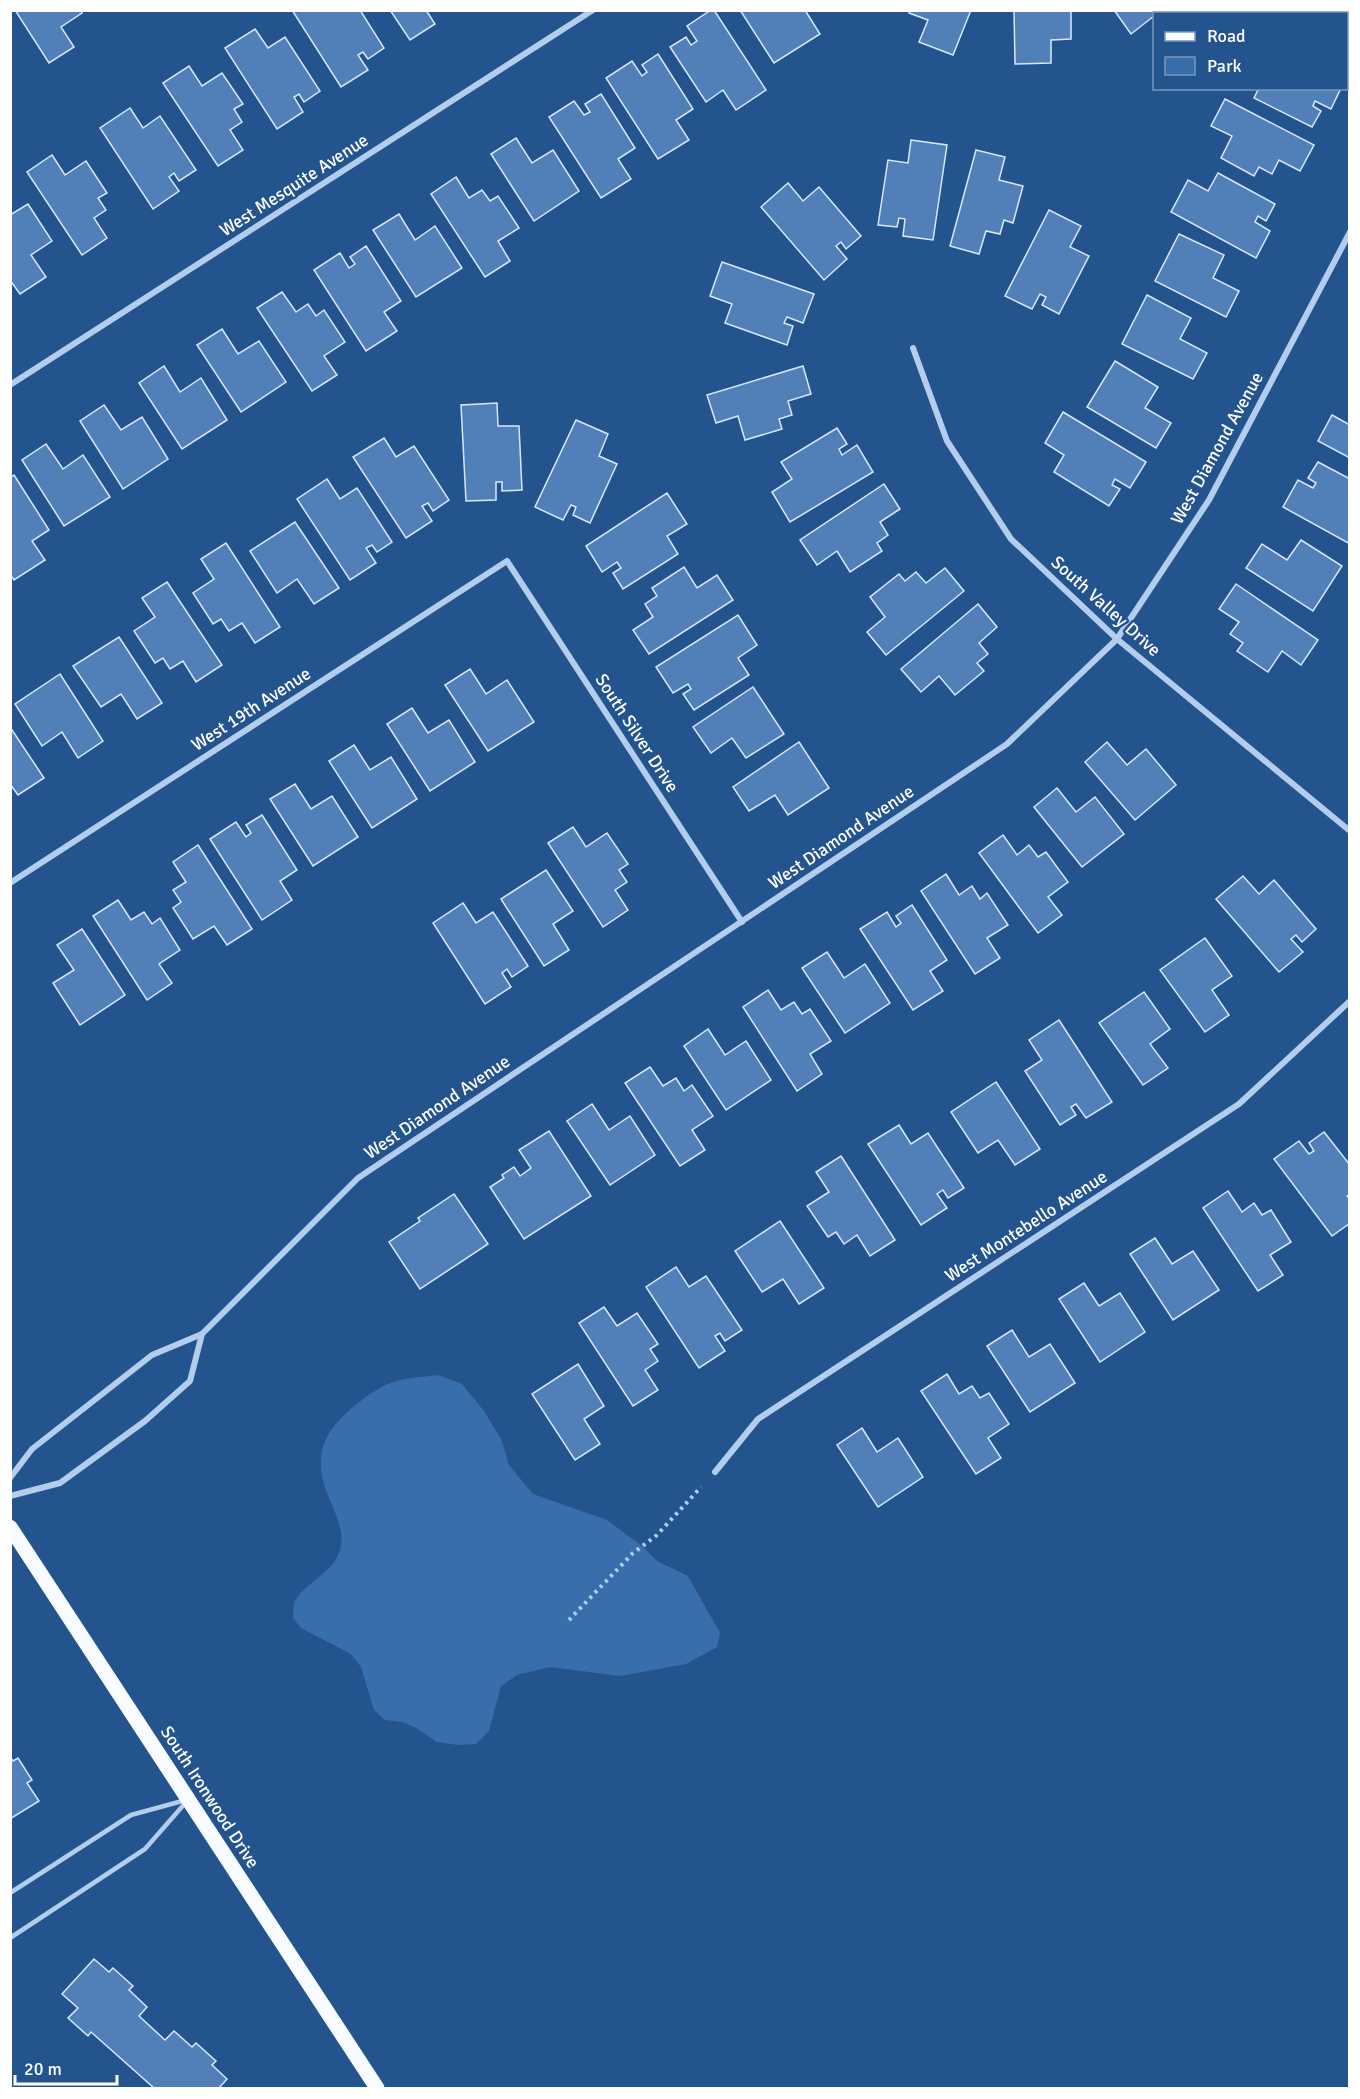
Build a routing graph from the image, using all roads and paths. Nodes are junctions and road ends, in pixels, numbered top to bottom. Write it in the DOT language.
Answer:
graph roads {
  1 [pos="593,10"];
  2 [pos="1350,232"];
  3 [pos="913,348"];
  4 [pos="10,385"];
  5 [pos="507,561"];
  6 [pos="1117,639"];
  7 [pos="1350,831"];
  8 [pos="10,883"];
  9 [pos="742,922"];
  10 [pos="1350,1001"];
  11 [pos="202,1334"];
  12 [pos="715,1472"];
  13 [pos="10,1478"];
  14 [pos="10,1496"];
  15 [pos="10,1527"];
  16 [pos="568,1620"];
  17 [pos="188,1799"];
  18 [pos="10,1893"];
  19 [pos="10,1938"];
  20 [pos="378,2088"];
  1 -- 4 [label="street, West Mesquite Avenue"];
  2 -- 6 [label="street, West Diamond Avenue"];
  3 -- 6 [label="street, South Valley Drive"];
  5 -- 8 [label="street, West 19th Avenue"];
  5 -- 9 [label="street, South Silver Drive"];
  6 -- 7 [label="street, South Valley Drive"];
  6 -- 9 [label="street, West Diamond Avenue"];
  9 -- 11 [label="street, West Diamond Avenue"];
  10 -- 12 [label="street, West Montebello Avenue"];
  11 -- 13 [label="street, West Diamond Avenue"];
  11 -- 14 [label="street"];
  12 -- 16 [label="path"];
  15 -- 17 [label="main road, South Ironwood Drive"];
  17 -- 18 [label="lane"];
  17 -- 19 [label="lane"];
  17 -- 20 [label="main road, South Ironwood Drive"];
}
